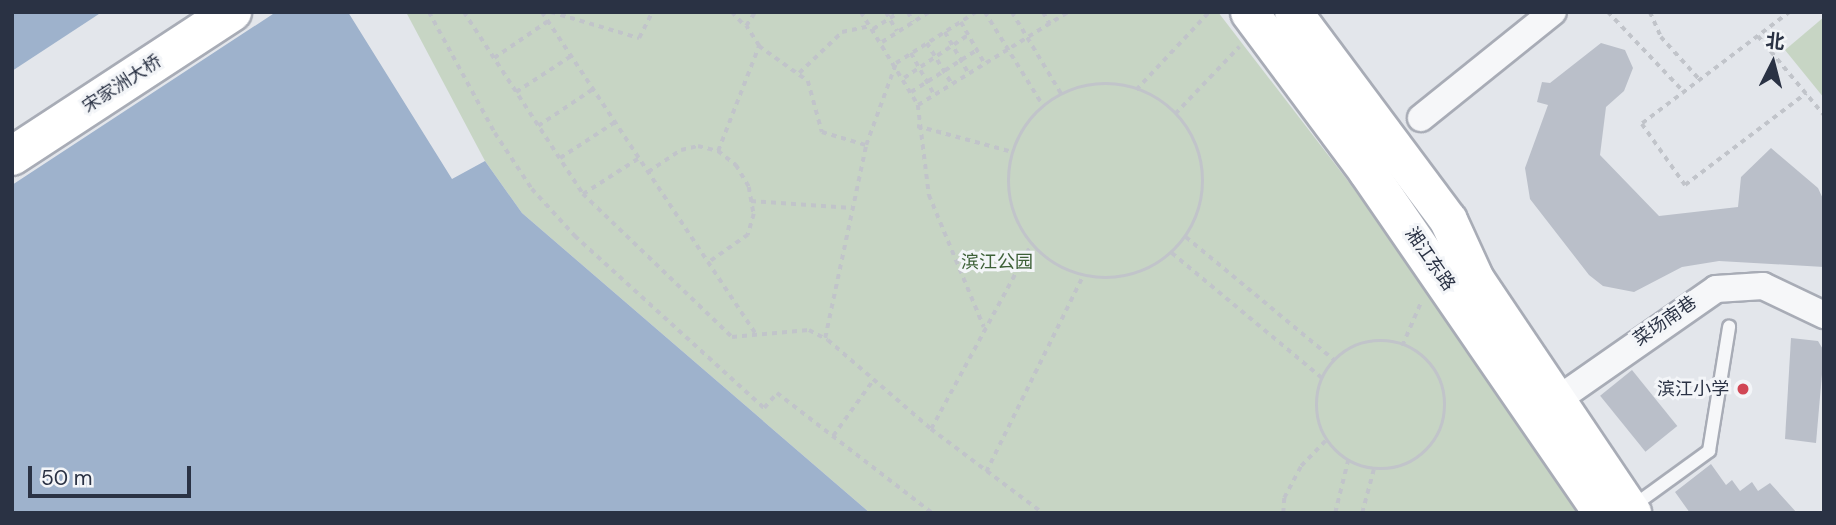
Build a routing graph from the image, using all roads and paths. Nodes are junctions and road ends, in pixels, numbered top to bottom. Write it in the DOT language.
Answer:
graph roads {
  1 [pos="190,12"];
  2 [pos="232,12"];
  3 [pos="429,12"];
  4 [pos="464,12"];
  5 [pos="542,12"];
  6 [pos="551,12"];
  7 [pos="652,12"];
  8 [pos="732,12"];
  9 [pos="755,12"];
  10 [pos="869,12"];
  11 [pos="886,12"];
  12 [pos="899,12"];
  13 [pos="908,12"];
  14 [pos="929,12"];
  15 [pos="976,12"];
  16 [pos="985,12"];
  17 [pos="1012,12"];
  18 [pos="1043,12"];
  19 [pos="1068,12"];
  20 [pos="1209,12"];
  21 [pos="1293,12"];
  22 [pos="1553,12"];
  23 [pos="1608,12"];
  24 [pos="1650,12"];
  25 [pos="1790,12"];
  26 [pos="862,14"];
  27 [pos="1061,14"];
  28 [pos="889,19"];
  29 [pos="1254,19"];
  30 [pos="548,21"];
  31 [pos="913,22"];
  32 [pos="961,22"];
  33 [pos="1050,24"];
  34 [pos="746,26"];
  35 [pos="872,28"];
  36 [pos="898,32"];
  37 [pos="945,32"];
  38 [pos="968,35"];
  39 [pos="1758,36"];
  40 [pos="1027,38"];
  41 [pos="882,42"];
  42 [pos="928,43"];
  43 [pos="953,45"];
  44 [pos="759,46"];
  45 [pos="977,50"];
  46 [pos="1008,50"];
  47 [pos="911,53"];
  48 [pos="571,56"];
  49 [pos="936,56"];
  50 [pos="494,58"];
  51 [pos="961,60"];
  52 [pos="896,63"];
  53 [pos="985,64"];
  54 [pos="919,68"];
  55 [pos="944,71"];
  56 [pos="799,73"];
  57 [pos="969,74"];
  58 [pos="904,78"];
  59 [pos="1700,80"];
  60 [pos="927,82"];
  61 [pos="953,85"];
  62 [pos="593,89"];
  63 [pos="1136,90"];
  64 [pos="516,92"];
  65 [pos="911,92"];
  66 [pos="1685,93"];
  67 [pos="1806,93"];
  68 [pos="1062,94"];
  69 [pos="935,96"];
  70 [pos="918,105"];
  71 [pos="1044,107"];
  72 [pos="1175,114"];
  73 [pos="1824,114"];
  74 [pos="1420,118"];
  75 [pos="615,122"];
  76 [pos="538,125"];
  77 [pos="917,126"];
  78 [pos="12,128"];
  79 [pos="866,145"];
  80 [pos="718,151"];
  81 [pos="1014,152"];
  82 [pos="12,156"];
  83 [pos="560,158"];
  84 [pos="639,158"];
  85 [pos="648,172"];
  86 [pos="583,194"];
  87 [pos="751,201"];
  88 [pos="852,208"];
  89 [pos="1186,237"];
  90 [pos="1032,243"];
  91 [pos="1172,253"];
  92 [pos="708,263"];
  93 [pos="1436,268"];
  94 [pos="1083,275"];
  95 [pos="1824,315"];
  96 [pos="984,327"];
  97 [pos="1729,327"];
  98 [pos="756,335"];
  99 [pos="824,338"];
  100 [pos="1402,346"];
  101 [pos="1334,360"];
  102 [pos="1322,378"];
  103 [pos="874,379"];
  104 [pos="1557,400"];
  105 [pos="931,429"];
  106 [pos="833,436"];
  107 [pos="1326,440"];
  108 [pos="1348,460"];
  109 [pos="1374,468"];
  110 [pos="986,471"];
  111 [pos="1621,511"];
  112 [pos="1039,512"];
  113 [pos="932,513"];
  114 [pos="1283,513"];
  115 [pos="1335,513"];
  116 [pos="1362,513"];
  1 -- 78 [label="main road, 宋家洲大桥"];
  2 -- 82 [label="main road, 宋家洲大桥"];
  3 -- 106 [label="path"];
  4 -- 50 [label="path"];
  5 -- 30 [label="path"];
  6 -- 7 [label="path"];
  8 -- 34 [label="path"];
  9 -- 34 [label="path"];
  10 -- 26 [label="path"];
  11 -- 28 [label="path"];
  12 -- 28 [label="path"];
  13 -- 31 [label="path"];
  14 -- 31 [label="path"];
  15 -- 32 [label="path"];
  16 -- 46 [label="path"];
  17 -- 40 [label="path"];
  18 -- 33 [label="path"];
  19 -- 27 [label="path"];
  20 -- 63 [label="path"];
  21 -- 104 [label="main road, 湘江东路"];
  22 -- 74 [label="street"];
  23 -- 66 [label="path"];
  24 -- 59 [label="path"];
  25 -- 39 [label="path"];
  26 -- 35 [label="path"];
  27 -- 33 [label="path"];
  28 -- 35 [label="path"];
  28 -- 36 [label="path"];
  29 -- 72 [label="path"];
  29 -- 93 [label="main road, 湘江东路"];
  30 -- 48 [label="path"];
  30 -- 50 [label="path"];
  31 -- 36 [label="path"];
  32 -- 37 [label="path"];
  32 -- 38 [label="path"];
  33 -- 40 [label="path"];
  34 -- 44 [label="path"];
  35 -- 41 [label="path"];
  35 -- 56 [label="path"];
  36 -- 41 [label="path"];
  37 -- 42 [label="path"];
  37 -- 43 [label="path"];
  38 -- 43 [label="path"];
  38 -- 45 [label="path"];
  39 -- 59 [label="path"];
  39 -- 67 [label="path"];
  40 -- 46 [label="path"];
  40 -- 68 [label="path"];
  41 -- 52 [label="path"];
  42 -- 47 [label="path"];
  42 -- 49 [label="path"];
  43 -- 49 [label="path"];
  43 -- 51 [label="path"];
  44 -- 56 [label="path"];
  44 -- 80 [label="path"];
  45 -- 51 [label="path"];
  45 -- 53 [label="path"];
  46 -- 53 [label="path"];
  46 -- 71 [label="path"];
  47 -- 52 [label="path"];
  47 -- 54 [label="path"];
  48 -- 62 [label="path"];
  48 -- 64 [label="path"];
  49 -- 54 [label="path"];
  49 -- 55 [label="path"];
  50 -- 64 [label="path"];
  51 -- 55 [label="path"];
  51 -- 57 [label="path"];
  52 -- 58 [label="path"];
  52 -- 79 [label="path"];
  53 -- 57 [label="path"];
  54 -- 58 [label="path"];
  54 -- 60 [label="path"];
  55 -- 60 [label="path"];
  55 -- 61 [label="path"];
  56 -- 79 [label="path"];
  57 -- 61 [label="path"];
  58 -- 65 [label="path"];
  59 -- 66 [label="path"];
  60 -- 65 [label="path"];
  60 -- 69 [label="path"];
  61 -- 69 [label="path"];
  62 -- 75 [label="path"];
  62 -- 76 [label="path"];
  63 -- 68 [label="path"];
  63 -- 72 [label="path"];
  64 -- 76 [label="path"];
  65 -- 70 [label="path"];
  66 -- 67 [label="path"];
  67 -- 73 [label="path"];
  68 -- 71 [label="path"];
  69 -- 70 [label="path"];
  70 -- 77 [label="path"];
  71 -- 81 [label="path"];
  72 -- 89 [label="path"];
  75 -- 83 [label="path"];
  75 -- 84 [label="path"];
  76 -- 83 [label="path"];
  77 -- 81 [label="path"];
  77 -- 96 [label="path"];
  79 -- 88 [label="path"];
  80 -- 85 [label="path"];
  80 -- 87 [label="path"];
  81 -- 90 [label="path"];
  83 -- 86 [label="path"];
  84 -- 85 [label="path"];
  84 -- 86 [label="path"];
  85 -- 92 [label="path"];
  86 -- 98 [label="path"];
  87 -- 88 [label="path"];
  87 -- 92 [label="path"];
  88 -- 99 [label="path"];
  89 -- 91 [label="path"];
  89 -- 101 [label="path"];
  90 -- 94 [label="path"];
  90 -- 96 [label="path"];
  91 -- 94 [label="path"];
  91 -- 102 [label="path"];
  92 -- 98 [label="path"];
  93 -- 100 [label="path"];
  93 -- 111 [label="main road, 湘江东路"];
  94 -- 110 [label="path"];
  95 -- 104 [label="street, 菜场南巷"];
  96 -- 105 [label="path"];
  97 -- 111 [label="lane"];
  98 -- 99 [label="path"];
  99 -- 103 [label="path"];
  100 -- 101 [label="path"];
  100 -- 109 [label="path"];
  101 -- 102 [label="path"];
  102 -- 107 [label="path"];
  103 -- 105 [label="path"];
  103 -- 106 [label="path"];
  104 -- 111 [label="main road, 湘江东路"];
  105 -- 110 [label="path"];
  106 -- 113 [label="path"];
  107 -- 108 [label="path"];
  107 -- 114 [label="path"];
  108 -- 109 [label="path"];
  108 -- 115 [label="path"];
  109 -- 116 [label="path"];
  110 -- 112 [label="path"];
}
